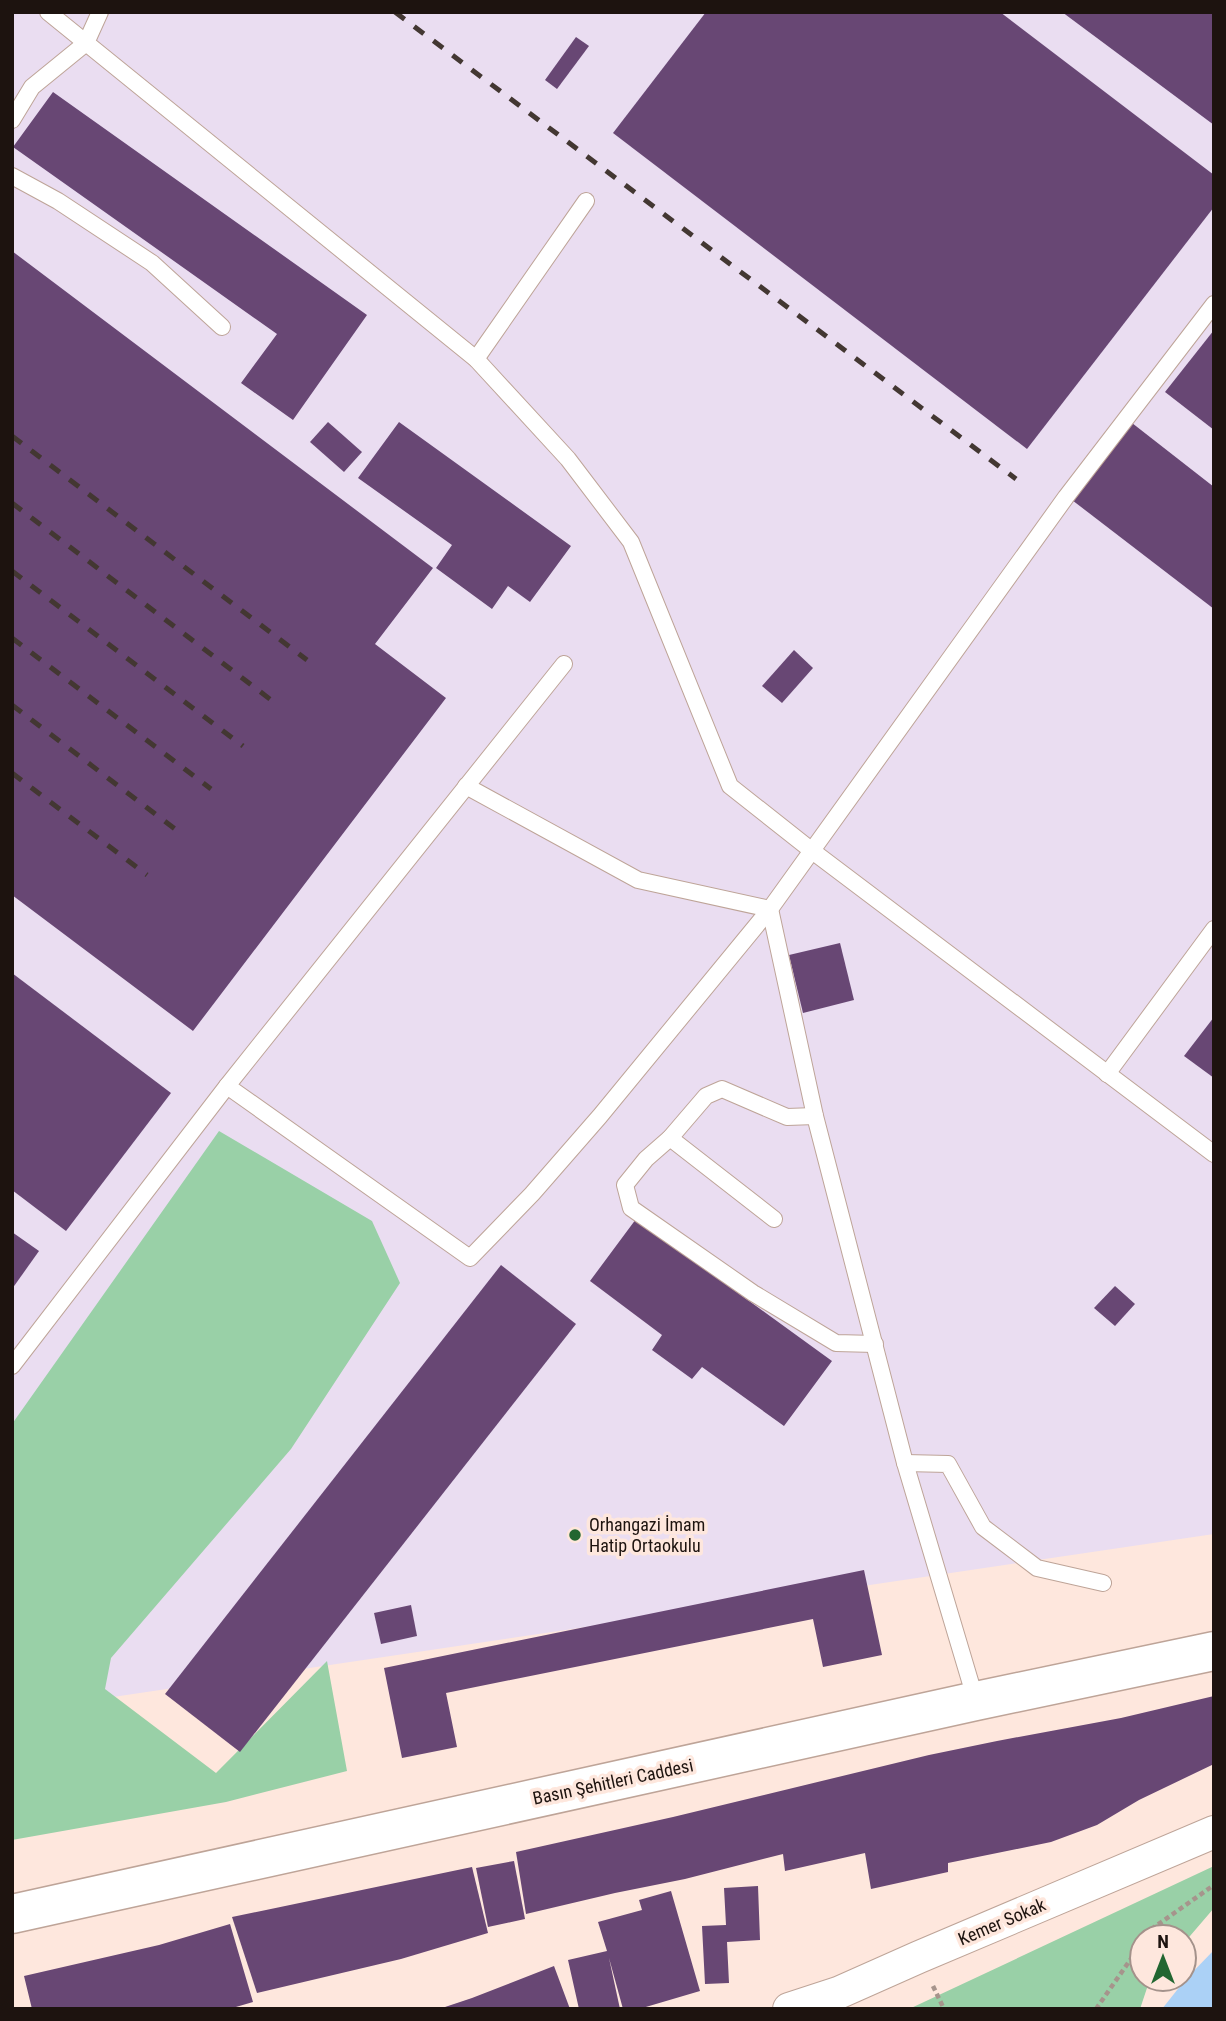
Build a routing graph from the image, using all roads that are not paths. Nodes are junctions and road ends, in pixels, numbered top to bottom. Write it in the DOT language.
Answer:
graph roads {
  1 [pos="48,12"];
  2 [pos="100,12"];
  3 [pos="86,43"];
  4 [pos="12,120"];
  5 [pos="12,176"];
  6 [pos="586,201"];
  7 [pos="1214,304"];
  8 [pos="222,327"];
  9 [pos="476,359"];
  10 [pos="564,664"];
  11 [pos="466,786"];
  12 [pos="811,850"];
  13 [pos="770,909"];
  14 [pos="1214,929"];
  15 [pos="1107,1074"];
  16 [pos="227,1086"];
  17 [pos="815,1116"];
  18 [pos="670,1138"];
  19 [pos="1214,1154"];
  20 [pos="774,1219"];
  21 [pos="875,1344"];
  22 [pos="12,1366"];
  23 [pos="905,1463"];
  24 [pos="1102,1583"];
  25 [pos="1214,1651"];
  26 [pos="1106,1673"];
  27 [pos="1214,1673"];
  28 [pos="976,1701"];
  29 [pos="1214,1832"];
  30 [pos="12,1914"];
  31 [pos="840,2001"];
  32 [pos="789,2009"];
  1 -- 3 [label="lane"];
  2 -- 3 [label="lane"];
  3 -- 4 [label="lane"];
  3 -- 9 [label="lane"];
  5 -- 8 [label="lane"];
  6 -- 9 [label="lane"];
  7 -- 12 [label="lane"];
  9 -- 12 [label="lane"];
  10 -- 11 [label="lane"];
  11 -- 13 [label="lane"];
  11 -- 16 [label="lane"];
  12 -- 13 [label="lane"];
  12 -- 15 [label="lane"];
  13 -- 16 [label="lane"];
  13 -- 17 [label="lane"];
  14 -- 15 [label="lane"];
  15 -- 19 [label="lane"];
  16 -- 22 [label="lane"];
  17 -- 18 [label="lane"];
  17 -- 21 [label="lane"];
  18 -- 20 [label="lane"];
  18 -- 21 [label="lane"];
  21 -- 23 [label="lane"];
  23 -- 24 [label="lane"];
  23 -- 28 [label="lane"];
  25 -- 26 [label="main road, Basın Şehitleri Caddesi"];
  26 -- 27 [label="main road"];
  26 -- 28 [label="main road, Basın Şehitleri Caddesi"];
  28 -- 30 [label="main road, Basın Şehitleri Caddesi"];
  29 -- 31 [label="street, Kemer Sokak"];
  31 -- 32 [label="street, Kemer Sokak"];
}
